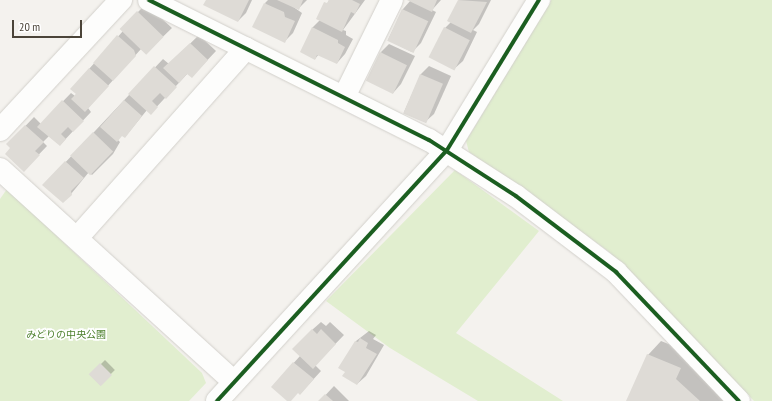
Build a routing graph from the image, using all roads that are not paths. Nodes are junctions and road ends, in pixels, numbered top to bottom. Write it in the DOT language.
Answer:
graph roads {
  1 [pos="121,0"];
  2 [pos="149,0"];
  3 [pos="392,0"];
  4 [pos="539,0"];
  5 [pos="178,7"];
  6 [pos="246,48"];
  7 [pos="344,97"];
  8 [pos="0,130"];
  9 [pos="447,150"];
  10 [pos="0,168"];
  11 [pos="77,238"];
  12 [pos="234,382"];
  13 [pos="217,401"];
  14 [pos="739,401"];
  1 -- 8 [label="street"];
  2 -- 5 [label="street"];
  3 -- 7 [label="street"];
  4 -- 9 [label="street"];
  5 -- 6 [label="street"];
  6 -- 7 [label="street"];
  6 -- 11 [label="street"];
  7 -- 9 [label="street"];
  9 -- 12 [label="street"];
  9 -- 14 [label="street"];
  10 -- 11 [label="street"];
  11 -- 12 [label="street"];
  12 -- 13 [label="street"];
}
